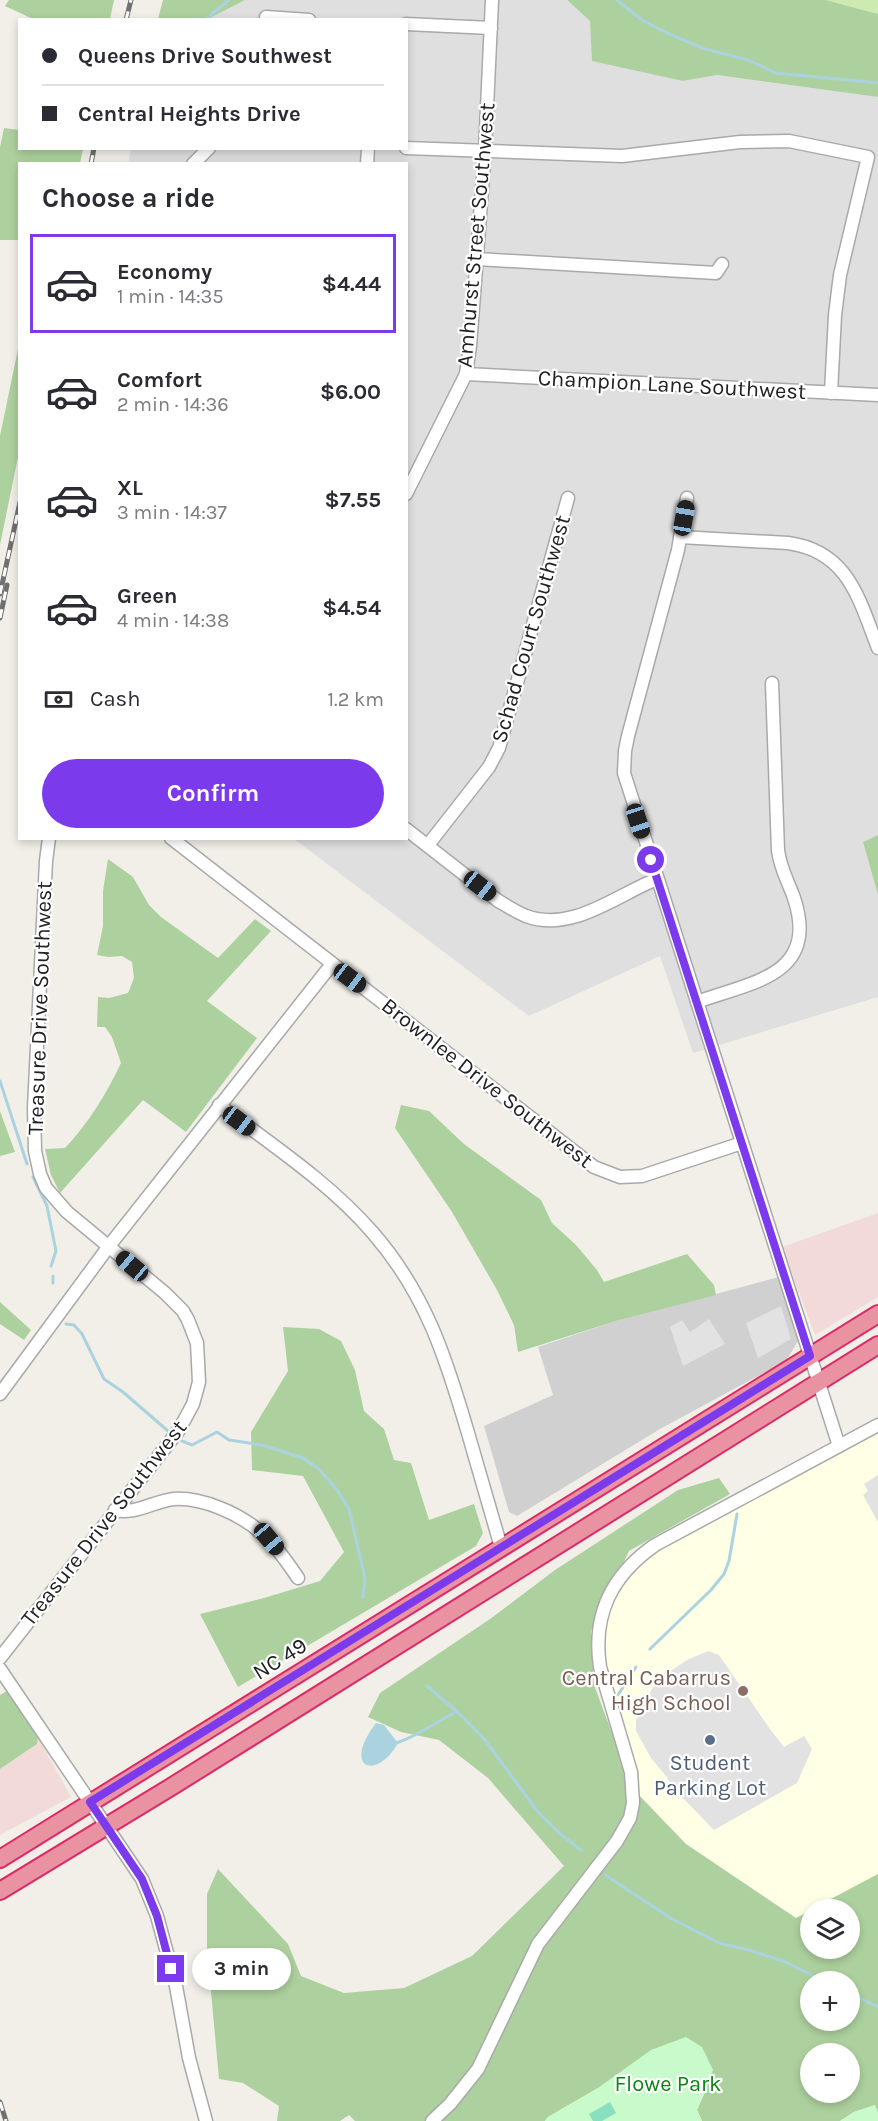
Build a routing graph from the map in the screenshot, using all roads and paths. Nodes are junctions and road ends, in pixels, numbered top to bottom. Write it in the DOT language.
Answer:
graph roads {
  1 [pos="492,0"];
  2 [pos="266,17"];
  3 [pos="280,18"];
  4 [pos="408,24"];
  5 [pos="491,28"];
  6 [pos="408,148"];
  7 [pos="207,150"];
  8 [pos="485,151"];
  9 [pos="195,162"];
  10 [pos="477,259"];
  11 [pos="722,264"];
  12 [pos="466,374"];
  13 [pos="831,393"];
  14 [pos="878,395"];
  15 [pos="408,490"];
  16 [pos="568,498"];
  17 [pos="687,498"];
  18 [pos="680,537"];
  19 [pos="878,648"];
  20 [pos="772,683"];
  21 [pos="408,830"];
  22 [pos="49,840"];
  23 [pos="174,840"];
  24 [pos="428,845"];
  25 [pos="657,879"];
  26 [pos="332,964"];
  27 [pos="697,1002"];
  28 [pos="219,1105"];
  29 [pos="742,1143"];
  30 [pos="109,1246"];
  31 [pos="878,1314"];
  32 [pos="878,1345"];
  33 [pos="810,1356"];
  34 [pos="820,1382"];
  35 [pos="0,1394"];
  36 [pos="878,1425"];
  37 [pos="839,1446"];
  38 [pos="115,1510"];
  39 [pos="501,1547"];
  40 [pos="298,1578"];
  41 [pos="0,1658"];
  42 [pos="0,1670"];
  43 [pos="90,1802"];
  44 [pos="106,1825"];
  45 [pos="0,1859"];
  46 [pos="0,1890"];
  47 [pos="206,2121"];
  48 [pos="432,2121"];
  1 -- 5 [label="street, Amhurst Street Southwest"];
  2 -- 3 [label="street"];
  4 -- 5 [label="street"];
  5 -- 8 [label="street, Amhurst Street Southwest"];
  6 -- 8 [label="street"];
  7 -- 9 [label="street"];
  8 -- 10 [label="street, Amhurst Street Southwest"];
  8 -- 13 [label="street"];
  10 -- 11 [label="street"];
  10 -- 12 [label="street, Amhurst Street Southwest"];
  12 -- 13 [label="street, Champion Lane Southwest"];
  12 -- 15 [label="street, Amhurst Street Southwest"];
  13 -- 14 [label="street, Champion Lane Southwest"];
  16 -- 24 [label="street, Schad Court Southwest"];
  17 -- 18 [label="street"];
  18 -- 19 [label="street"];
  18 -- 25 [label="street"];
  20 -- 27 [label="street"];
  21 -- 24 [label="street"];
  22 -- 30 [label="street, Treasure Drive Southwest"];
  23 -- 26 [label="street, Brownlee Drive Southwest"];
  24 -- 25 [label="street"];
  25 -- 27 [label="street"];
  26 -- 28 [label="street"];
  26 -- 29 [label="street, Brownlee Drive Southwest"];
  27 -- 29 [label="street"];
  28 -- 30 [label="street"];
  28 -- 39 [label="street"];
  29 -- 33 [label="street"];
  30 -- 35 [label="street"];
  30 -- 38 [label="street, Treasure Drive Southwest"];
  31 -- 33 [label="highway, NC 49"];
  32 -- 34 [label="highway"];
  33 -- 34 [label="street"];
  33 -- 39 [label="highway, NC 49 / NC 49"];
  34 -- 37 [label="street"];
  34 -- 44 [label="highway"];
  36 -- 37 [label="street"];
  37 -- 48 [label="street"];
  38 -- 40 [label="street"];
  38 -- 41 [label="street, Treasure Drive Southwest"];
  39 -- 43 [label="highway, NC 49 / NC 49"];
  42 -- 43 [label="street"];
  43 -- 44 [label="street"];
  43 -- 45 [label="highway, NC 49 / NC 49"];
  44 -- 46 [label="highway"];
  44 -- 47 [label="street"];
}
